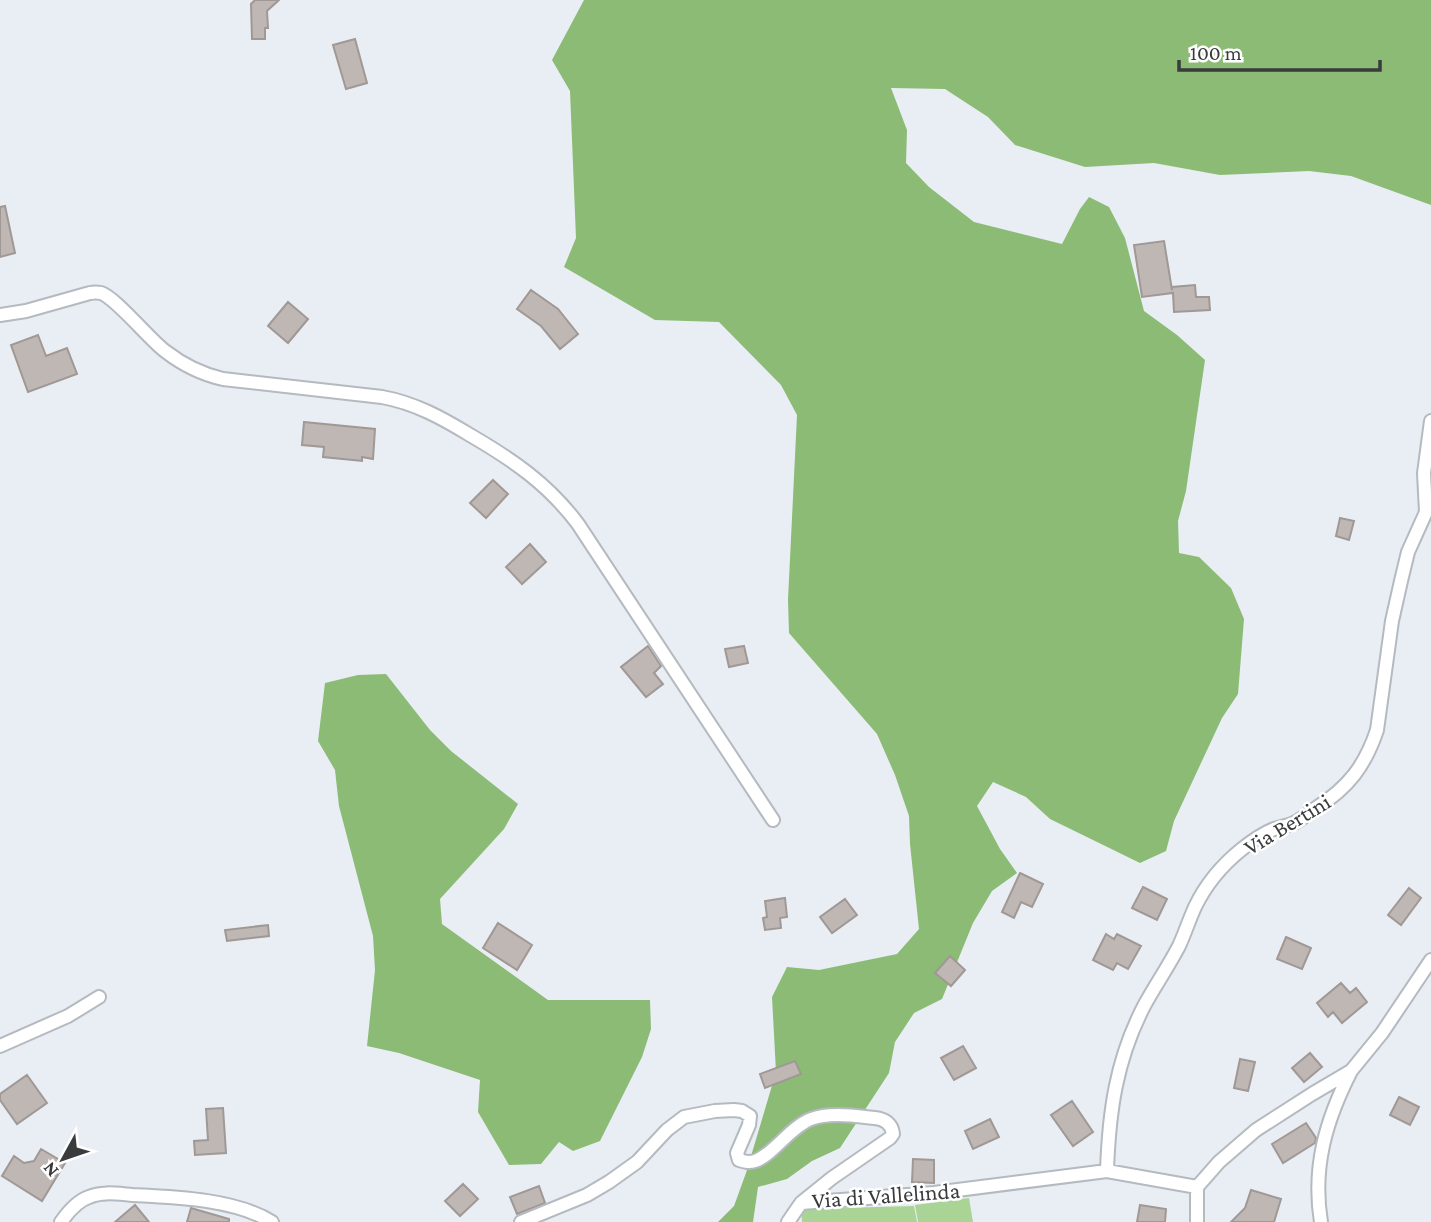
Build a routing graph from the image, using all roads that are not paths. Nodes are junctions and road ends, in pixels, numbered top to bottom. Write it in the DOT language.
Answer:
graph roads {
  1 [pos="0,315"];
  2 [pos="1431,421"];
  3 [pos="773,820"];
  4 [pos="1431,960"];
  5 [pos="99,998"];
  6 [pos="0,1046"];
  7 [pos="1351,1071"];
  8 [pos="1107,1171"];
  9 [pos="1196,1187"];
  10 [pos="801,1203"];
  11 [pos="61,1222"];
  12 [pos="272,1222"];
  13 [pos="521,1222"];
  14 [pos="788,1222"];
  15 [pos="1197,1222"];
  16 [pos="1321,1222"];
  1 -- 3 [label="street"];
  2 -- 8 [label="street, Via Bertini"];
  4 -- 7 [label="street"];
  5 -- 6 [label="street"];
  7 -- 9 [label="street"];
  7 -- 16 [label="street"];
  8 -- 9 [label="street, Via di Vallelinda"];
  8 -- 10 [label="street, Via di Vallelinda"];
  9 -- 15 [label="street"];
  10 -- 13 [label="street, Via di Vallelinda"];
  10 -- 14 [label="street"];
  11 -- 12 [label="street"];
}
